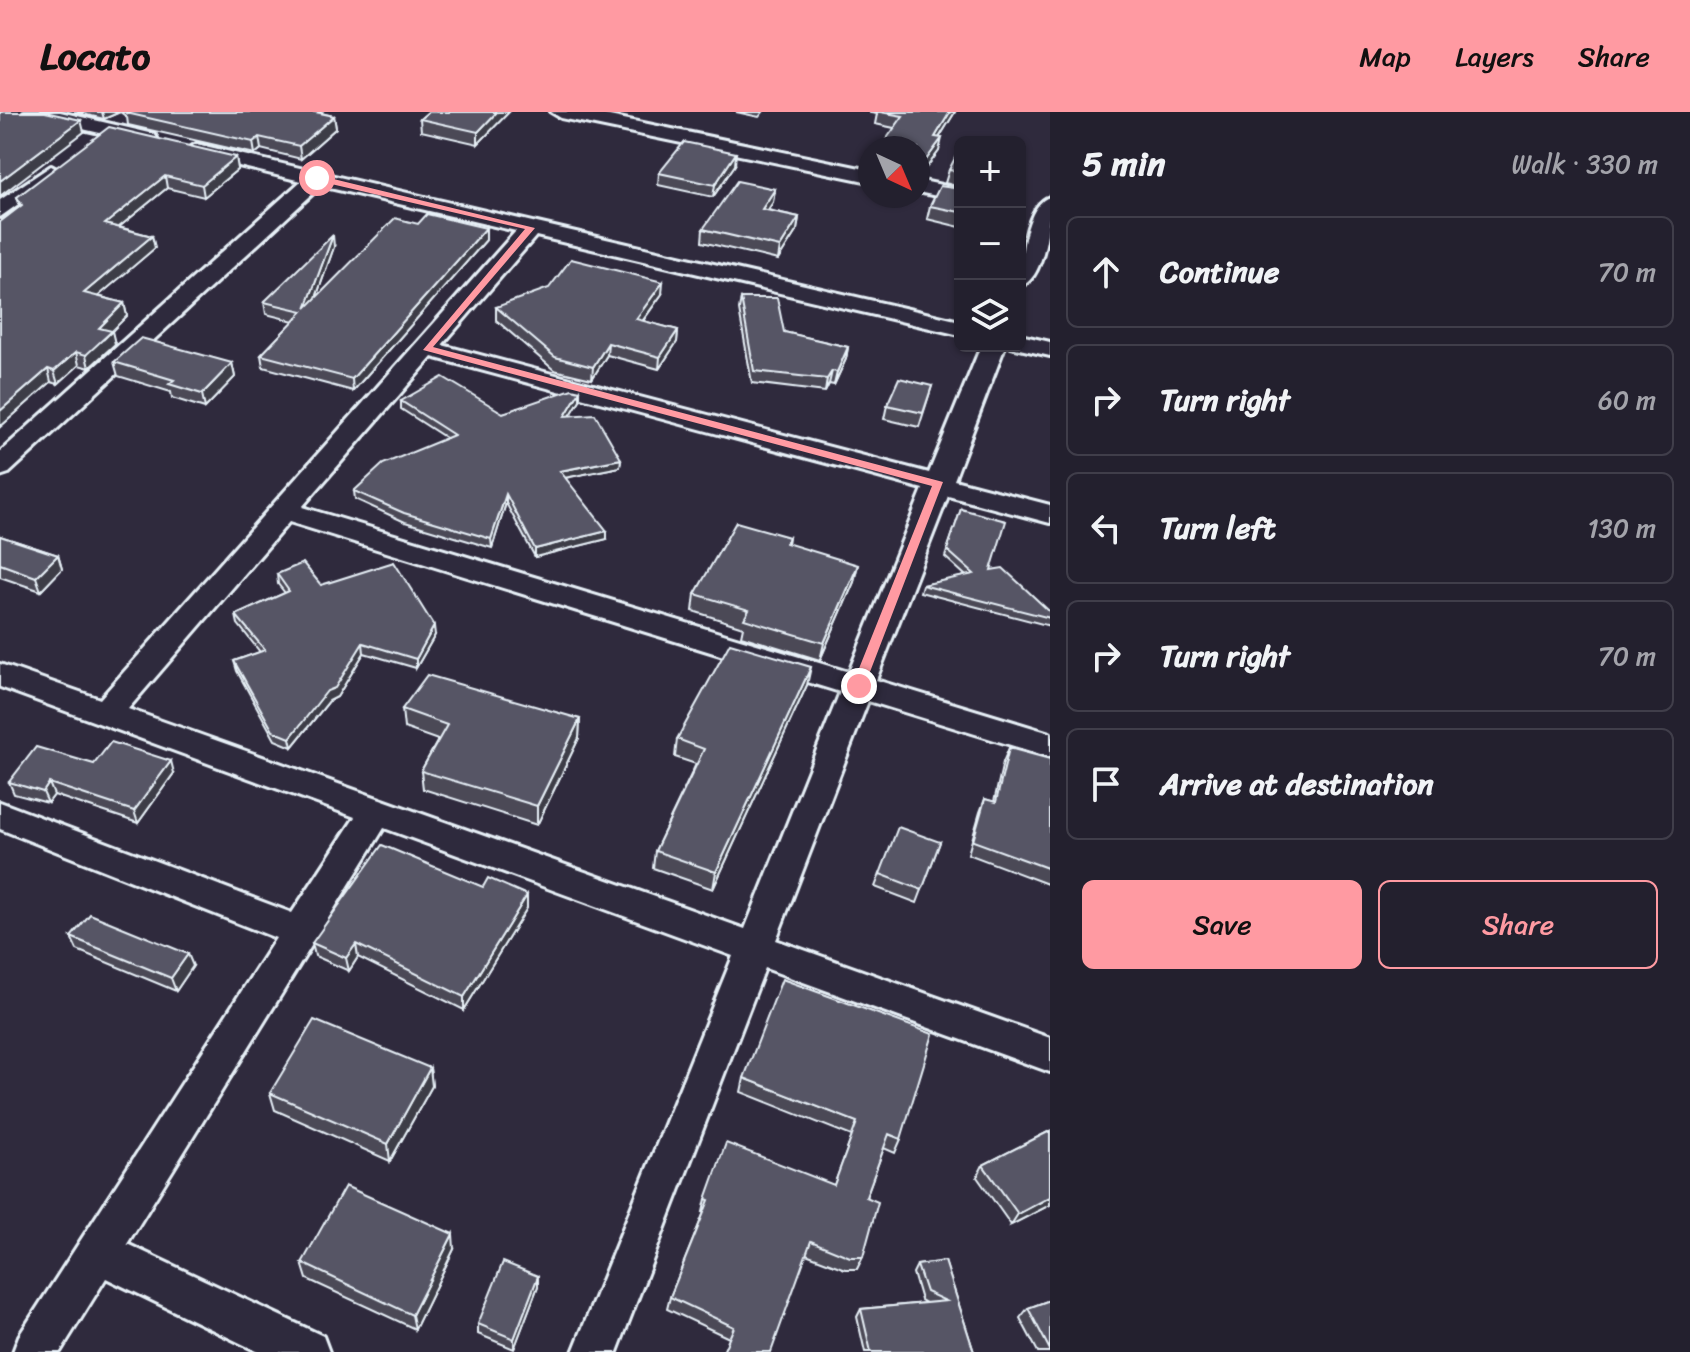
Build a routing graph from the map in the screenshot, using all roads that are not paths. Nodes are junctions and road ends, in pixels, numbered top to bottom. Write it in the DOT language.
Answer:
graph roads {
  1 [pos="34,112"];
  2 [pos="131,112"];
  3 [pos="561,112"];
  4 [pos="107,129"];
  5 [pos="858,174"];
  6 [pos="317,178"];
  7 [pos="930,189"];
  8 [pos="954,194"];
  9 [pos="1026,208"];
  10 [pos="0,210"];
  11 [pos="1049,210"];
  12 [pos="531,228"];
  13 [pos="1026,265"];
  14 [pos="954,327"];
  15 [pos="1026,343"];
  16 [pos="426,348"];
  17 [pos="1050,349"];
  18 [pos="991,352"];
  19 [pos="0,467"];
  20 [pos="939,484"];
  21 [pos="284,511"];
  22 [pos="1050,514"];
  23 [pos="0,675"];
  24 [pos="859,686"];
  25 [pos="106,713"];
  26 [pos="1050,745"];
  27 [pos="377,810"];
  28 [pos="0,815"];
  29 [pos="300,932"];
  30 [pos="755,948"];
  31 [pos="1050,1055"];
  32 [pos="98,1252"];
  33 [pos="35,1352"];
  34 [pos="307,1352"];
  35 [pos="595,1352"];
  1 -- 4 [label="street"];
  2 -- 4 [label="street"];
  3 -- 5 [label="street"];
  4 -- 6 [label="street"];
  4 -- 10 [label="street"];
  6 -- 12 [label="street"];
  6 -- 19 [label="street"];
  7 -- 8 [label="street"];
  9 -- 11 [label="street"];
  11 -- 13 [label="street"];
  12 -- 14 [label="street"];
  12 -- 16 [label="street"];
  15 -- 17 [label="street"];
  16 -- 20 [label="street"];
  16 -- 21 [label="street"];
  18 -- 20 [label="street"];
  20 -- 22 [label="street"];
  20 -- 24 [label="street"];
  21 -- 24 [label="street"];
  21 -- 25 [label="street"];
  23 -- 25 [label="street"];
  24 -- 26 [label="street"];
  24 -- 30 [label="street"];
  25 -- 27 [label="street"];
  27 -- 29 [label="street"];
  27 -- 30 [label="street"];
  28 -- 29 [label="street"];
  29 -- 32 [label="street"];
  30 -- 31 [label="street"];
  30 -- 35 [label="street"];
  32 -- 33 [label="street"];
  32 -- 34 [label="street"];
}
